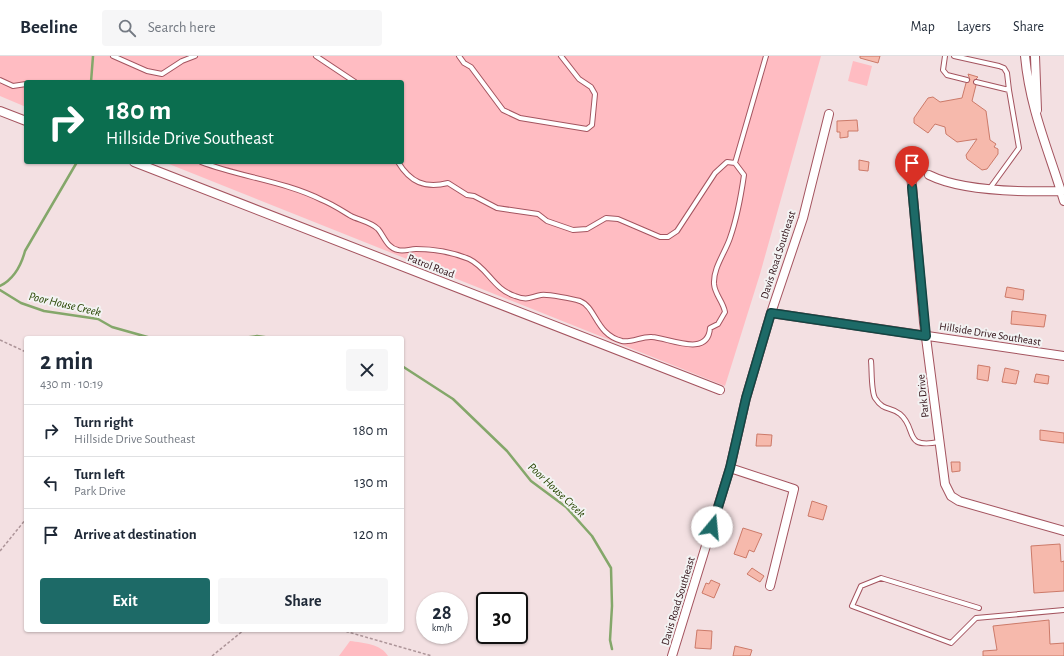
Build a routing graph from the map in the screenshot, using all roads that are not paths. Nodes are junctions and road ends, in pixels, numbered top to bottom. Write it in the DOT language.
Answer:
graph roads {
  1 [pos="113,56"];
  2 [pos="195,56"];
  3 [pos="316,56"];
  4 [pos="459,56"];
  5 [pos="561,56"];
  6 [pos="766,56"];
  7 [pos="945,56"];
  8 [pos="954,56"];
  9 [pos="1025,56"];
  10 [pos="1035,56"];
  11 [pos="0,80"];
  12 [pos="352,80"];
  13 [pos="967,80"];
  14 [pos="976,82"];
  15 [pos="24,84"];
  16 [pos="1008,90"];
  17 [pos="0,111"];
  18 [pos="829,114"];
  19 [pos="1037,117"];
  20 [pos="24,120"];
  21 [pos="735,162"];
  22 [pos="139,164"];
  23 [pos="206,164"];
  24 [pos="400,164"];
  25 [pos="911,174"];
  26 [pos="929,176"];
  27 [pos="990,188"];
  28 [pos="1061,191"];
  29 [pos="1064,201"];
  30 [pos="771,313"];
  31 [pos="926,336"];
  32 [pos="1064,356"];
  33 [pos="871,361"];
  34 [pos="720,390"];
  35 [pos="940,442"];
  36 [pos="730,468"];
  37 [pos="1064,531"];
  38 [pos="770,586"];
  39 [pos="979,608"];
  40 [pos="1064,610"];
  41 [pos="672,656"];
  1 -- 2 [label="lane"];
  3 -- 12 [label="lane"];
  4 -- 5 [label="lane"];
  6 -- 21 [label="lane"];
  7 -- 13 [label="lane"];
  8 -- 16 [label="lane"];
  9 -- 19 [label="street"];
  10 -- 19 [label="street"];
  11 -- 15 [label="lane"];
  14 -- 16 [label="lane"];
  16 -- 27 [label="lane"];
  17 -- 20 [label="street"];
  18 -- 30 [label="street, Davis Road Southeast"];
  19 -- 28 [label="street"];
  21 -- 23 [label="lane"];
  21 -- 24 [label="lane"];
  22 -- 34 [label="street, Patrol Road"];
  25 -- 31 [label="street, Park Drive"];
  26 -- 27 [label="street"];
  27 -- 28 [label="street"];
  28 -- 29 [label="street"];
  30 -- 31 [label="street, Hillside Drive Southeast"];
  30 -- 36 [label="street, Davis Road Southeast"];
  31 -- 32 [label="street, Hillside Drive Southeast"];
  31 -- 35 [label="street, Park Drive"];
  33 -- 35 [label="lane"];
  35 -- 37 [label="street, Park Drive"];
  36 -- 38 [label="street"];
  36 -- 41 [label="street, Davis Road Southeast"];
  39 -- 40 [label="lane"];
}
